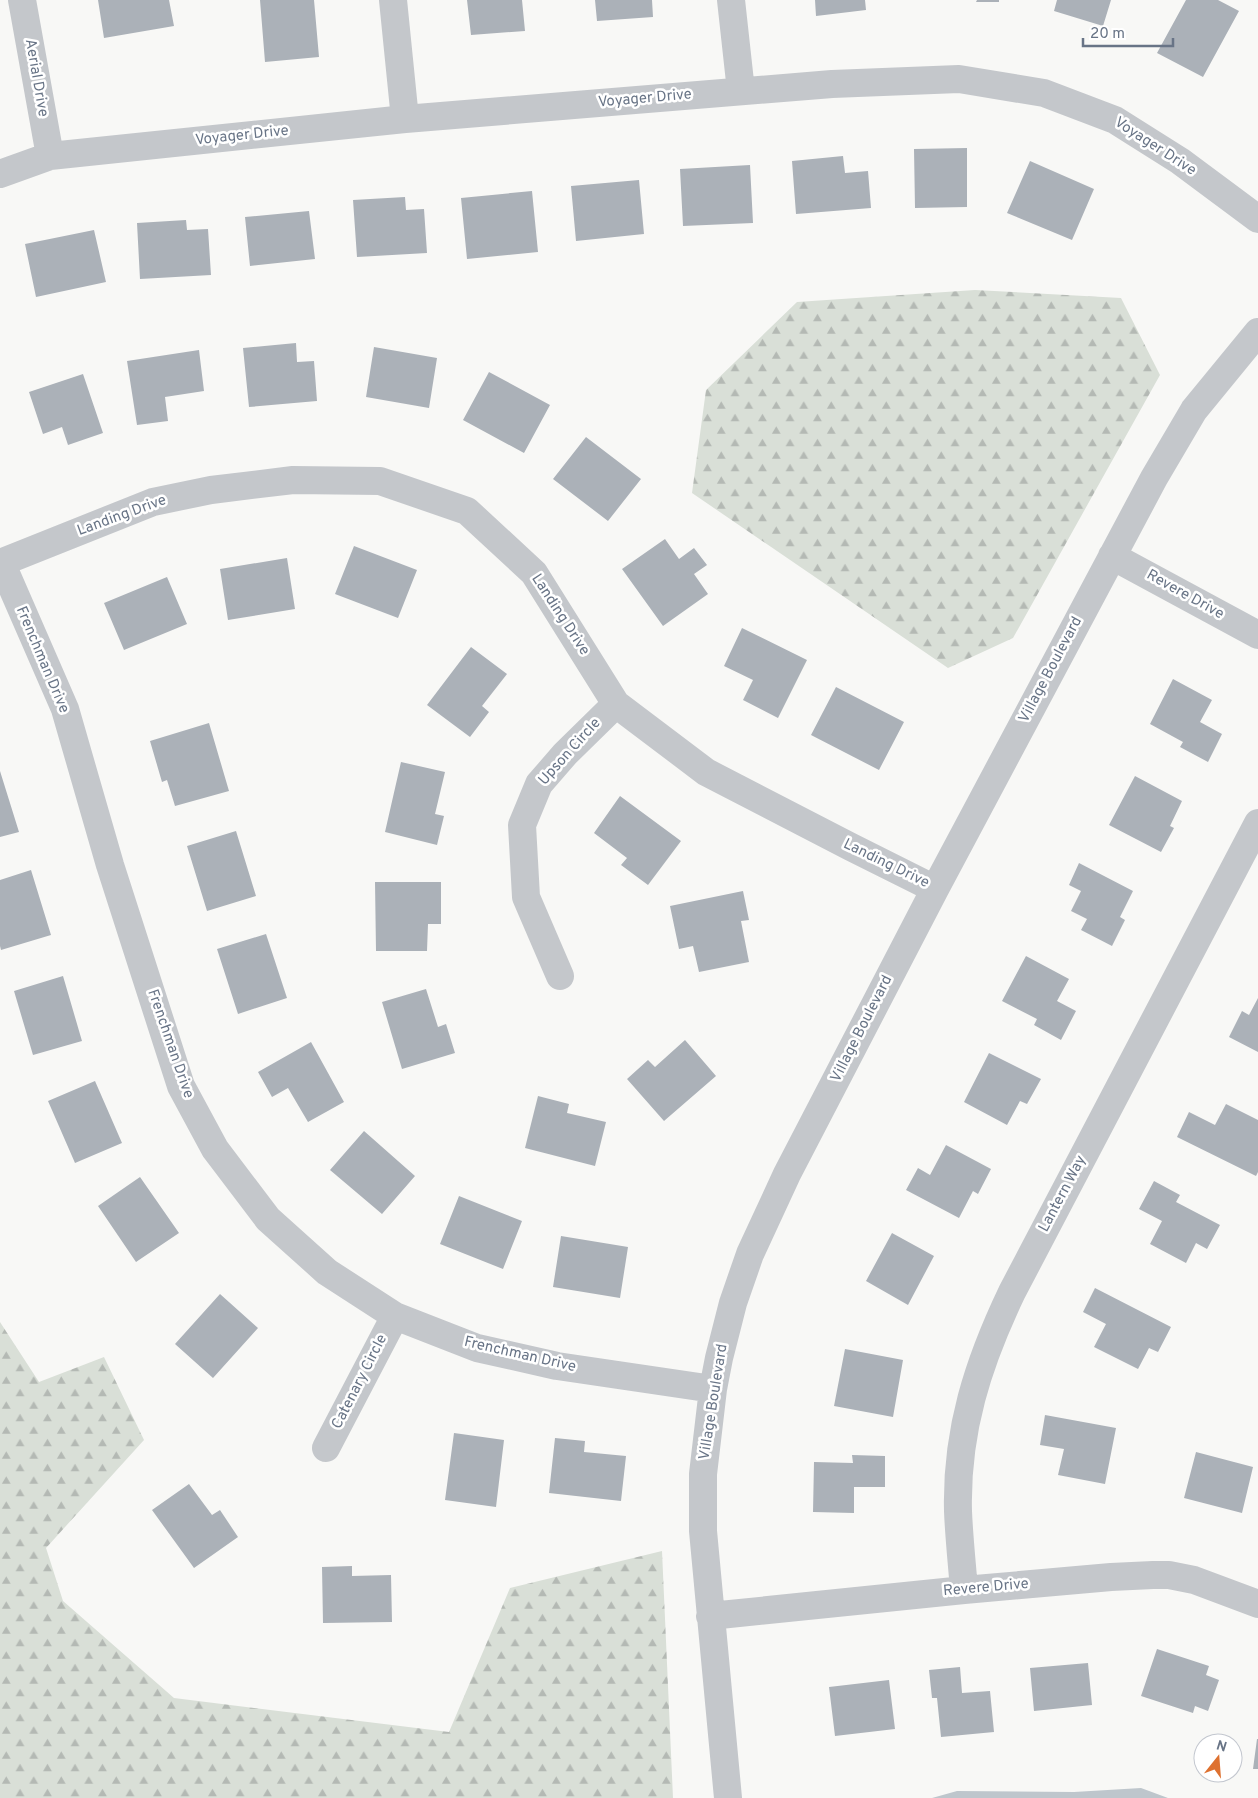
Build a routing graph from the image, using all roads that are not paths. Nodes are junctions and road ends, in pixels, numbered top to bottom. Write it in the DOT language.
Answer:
graph roads {
  1 [pos="22,0"];
  2 [pos="393,0"];
  3 [pos="731,0"];
  4 [pos="741,91"];
  5 [pos="405,119"];
  6 [pos="50,156"];
  7 [pos="0,174"];
  8 [pos="1258,219"];
  9 [pos="1258,332"];
  10 [pos="1112,556"];
  11 [pos="0,562"];
  12 [pos="1258,635"];
  13 [pos="616,704"];
  14 [pos="1258,823"];
  15 [pos="936,889"];
  16 [pos="560,976"];
  17 [pos="395,1316"];
  18 [pos="713,1389"];
  19 [pos="326,1448"];
  20 [pos="964,1590"];
  21 [pos="1258,1604"];
  22 [pos="710,1616"];
  23 [pos="728,1798"];
  1 -- 6 [label="street, Aerial Drive"];
  2 -- 5 [label="street"];
  3 -- 4 [label="street"];
  4 -- 5 [label="street, Voyager Drive"];
  4 -- 8 [label="street, Voyager Drive"];
  5 -- 6 [label="street, Voyager Drive"];
  6 -- 7 [label="street, Voyager Drive"];
  9 -- 10 [label="street, Village Boulevard"];
  10 -- 12 [label="street, Revere Drive"];
  10 -- 15 [label="street, Village Boulevard"];
  11 -- 13 [label="street, Landing Drive"];
  11 -- 17 [label="street, Frenchman Drive"];
  13 -- 15 [label="street, Landing Drive"];
  13 -- 16 [label="street, Upson Circle"];
  14 -- 20 [label="street, Lantern Way"];
  15 -- 18 [label="street, Village Boulevard"];
  17 -- 18 [label="street, Frenchman Drive"];
  17 -- 19 [label="street, Catenary Circle"];
  18 -- 22 [label="street, Village Boulevard"];
  20 -- 21 [label="street, Revere Drive"];
  20 -- 22 [label="street, Revere Drive"];
  22 -- 23 [label="street, Village Boulevard"];
}
